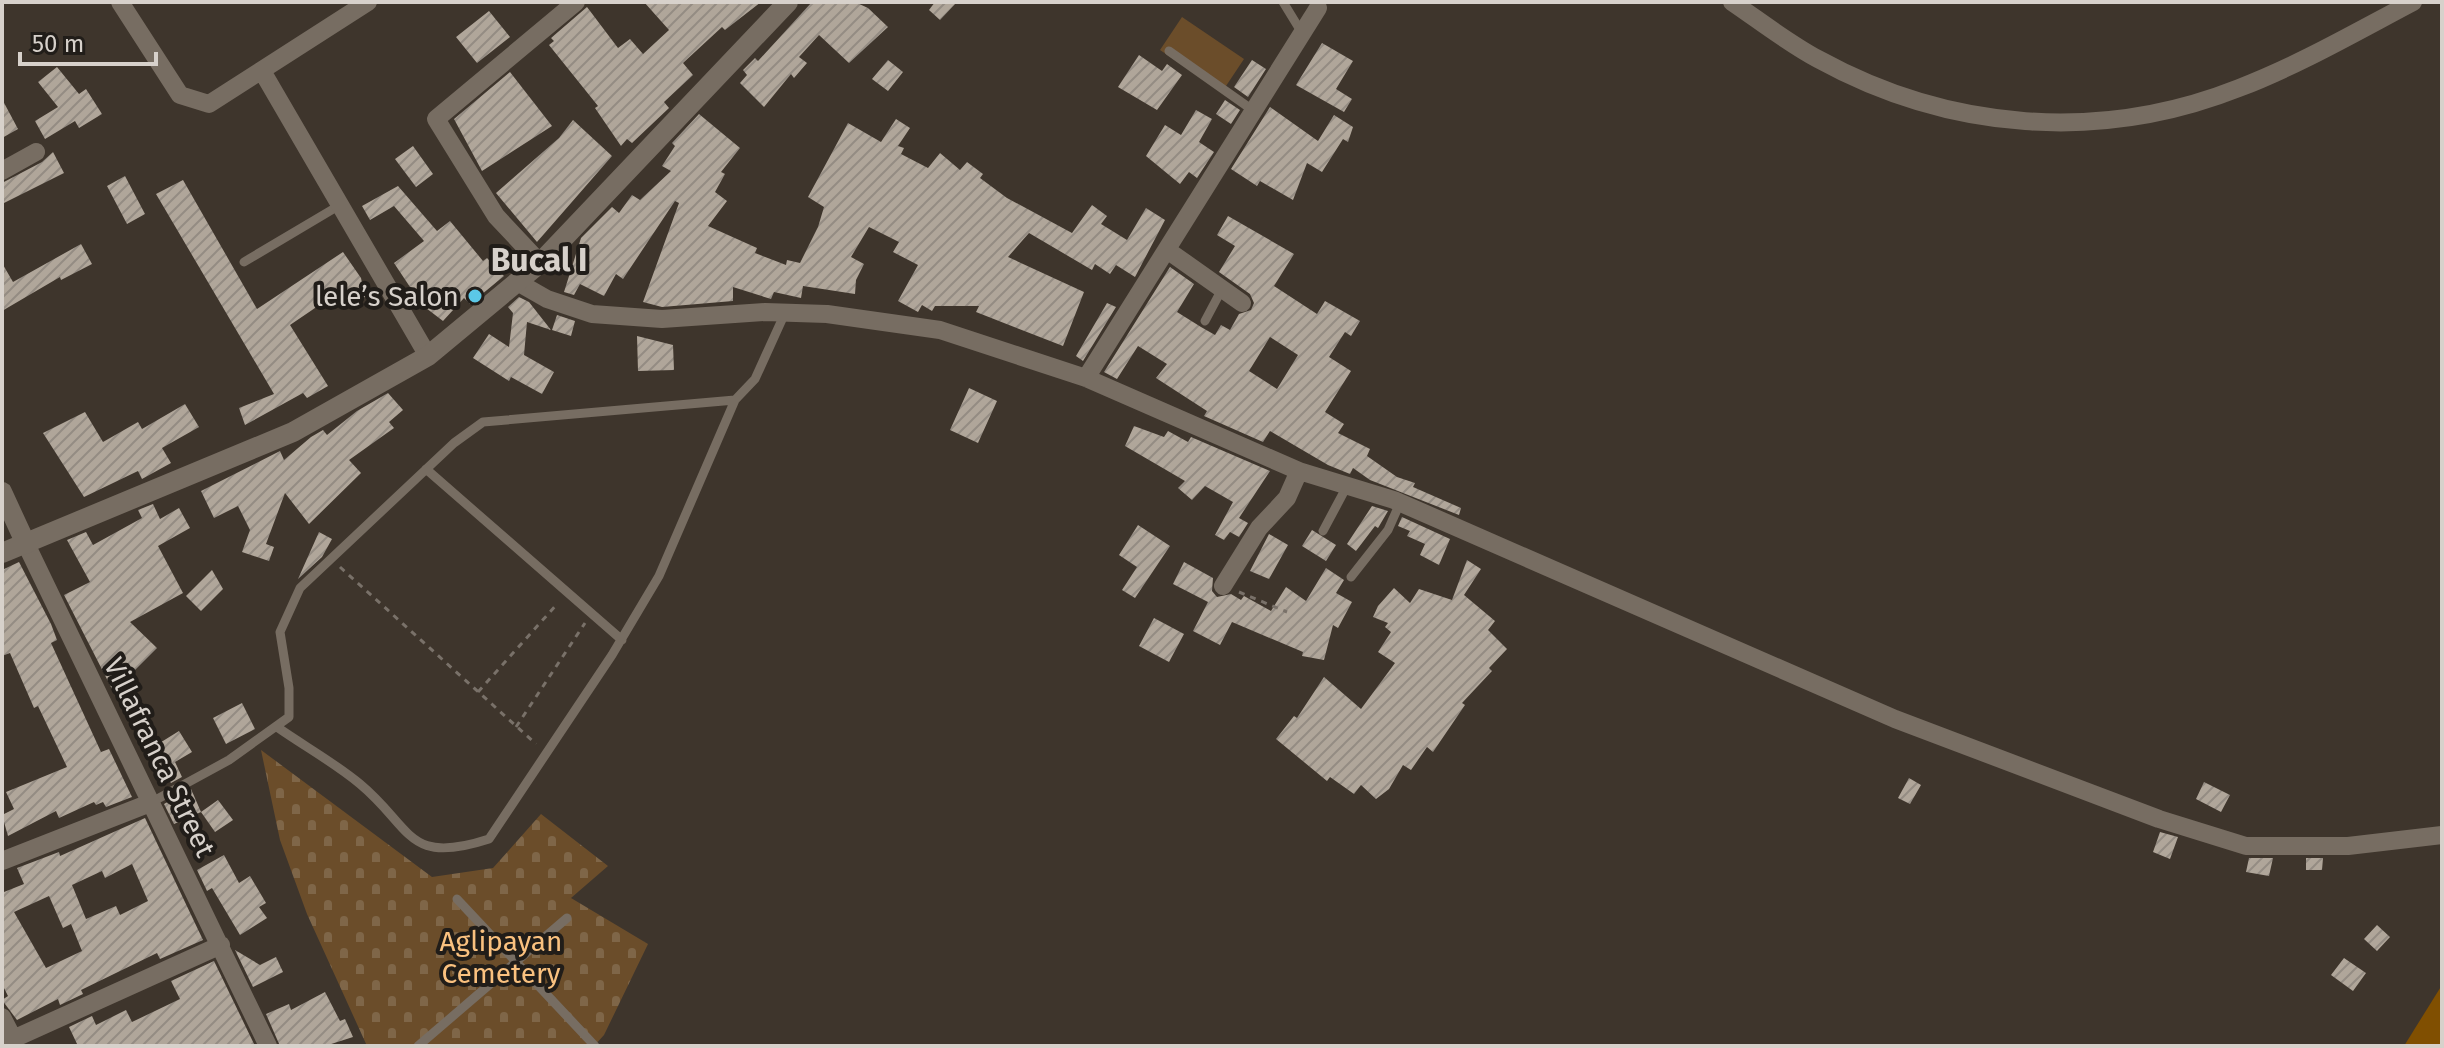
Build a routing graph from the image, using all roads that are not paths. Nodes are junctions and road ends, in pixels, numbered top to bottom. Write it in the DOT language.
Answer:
graph roads {
  1 [pos="121,2"];
  2 [pos="368,2"];
  3 [pos="576,2"];
  4 [pos="788,2"];
  5 [pos="1283,2"];
  6 [pos="1732,2"];
  7 [pos="2413,2"];
  8 [pos="1318,8"];
  9 [pos="1302,33"];
  10 [pos="1169,51"];
  11 [pos="262,71"];
  12 [pos="1254,111"];
  13 [pos="36,152"];
  14 [pos="2,171"];
  15 [pos="340,205"];
  16 [pos="1167,250"];
  17 [pos="244,262"];
  18 [pos="540,263"];
  19 [pos="519,283"];
  20 [pos="1222,289"];
  21 [pos="1242,303"];
  22 [pos="785,313"];
  23 [pos="1205,321"];
  24 [pos="428,356"];
  25 [pos="1086,378"];
  26 [pos="735,400"];
  27 [pos="426,469"];
  28 [pos="1299,471"];
  29 [pos="1347,486"];
  30 [pos="2,492"];
  31 [pos="1400,503"];
  32 [pos="1323,531"];
  33 [pos="26,544"];
  34 [pos="2,553"];
  35 [pos="1351,577"];
  36 [pos="1223,586"];
  37 [pos="622,640"];
  38 [pos="277,727"];
  39 [pos="150,803"];
  40 [pos="2442,835"];
  41 [pos="2,861"];
  42 [pos="457,899"];
  43 [pos="567,918"];
  44 [pos="221,945"];
  45 [pos="517,960"];
  46 [pos="2,1017"];
  47 [pos="11,1043"];
  48 [pos="268,1046"];
  49 [pos="418,1046"];
  50 [pos="595,1046"];
  1 -- 11 [label="street"];
  2 -- 11 [label="street"];
  3 -- 18 [label="street"];
  4 -- 18 [label="street"];
  5 -- 9 [label="lane"];
  6 -- 7 [label="street"];
  8 -- 9 [label="street"];
  9 -- 12 [label="street"];
  10 -- 12 [label="lane"];
  11 -- 15 [label="street"];
  12 -- 16 [label="street"];
  13 -- 14 [label="street"];
  15 -- 17 [label="lane"];
  15 -- 24 [label="street"];
  16 -- 20 [label="street"];
  16 -- 25 [label="street"];
  18 -- 19 [label="street"];
  19 -- 22 [label="street"];
  19 -- 24 [label="street"];
  20 -- 21 [label="street"];
  20 -- 23 [label="lane"];
  22 -- 25 [label="street"];
  22 -- 26 [label="lane"];
  24 -- 33 [label="street"];
  25 -- 28 [label="street"];
  26 -- 27 [label="lane"];
  26 -- 37 [label="lane"];
  27 -- 37 [label="lane"];
  27 -- 38 [label="lane"];
  28 -- 29 [label="street"];
  28 -- 36 [label="street"];
  29 -- 31 [label="street"];
  29 -- 32 [label="lane"];
  30 -- 33 [label="street, Villafranca Street"];
  31 -- 35 [label="lane"];
  31 -- 40 [label="street"];
  33 -- 34 [label="street"];
  33 -- 39 [label="street, Villafranca Street"];
  37 -- 38 [label="lane"];
  38 -- 39 [label="lane"];
  39 -- 41 [label="street"];
  39 -- 44 [label="street, Villafranca Street"];
  42 -- 45 [label="lane"];
  43 -- 45 [label="lane"];
  44 -- 47 [label="street"];
  44 -- 48 [label="street, Villafranca Street"];
  45 -- 49 [label="lane"];
  45 -- 50 [label="lane"];
  46 -- 47 [label="street"];
}
